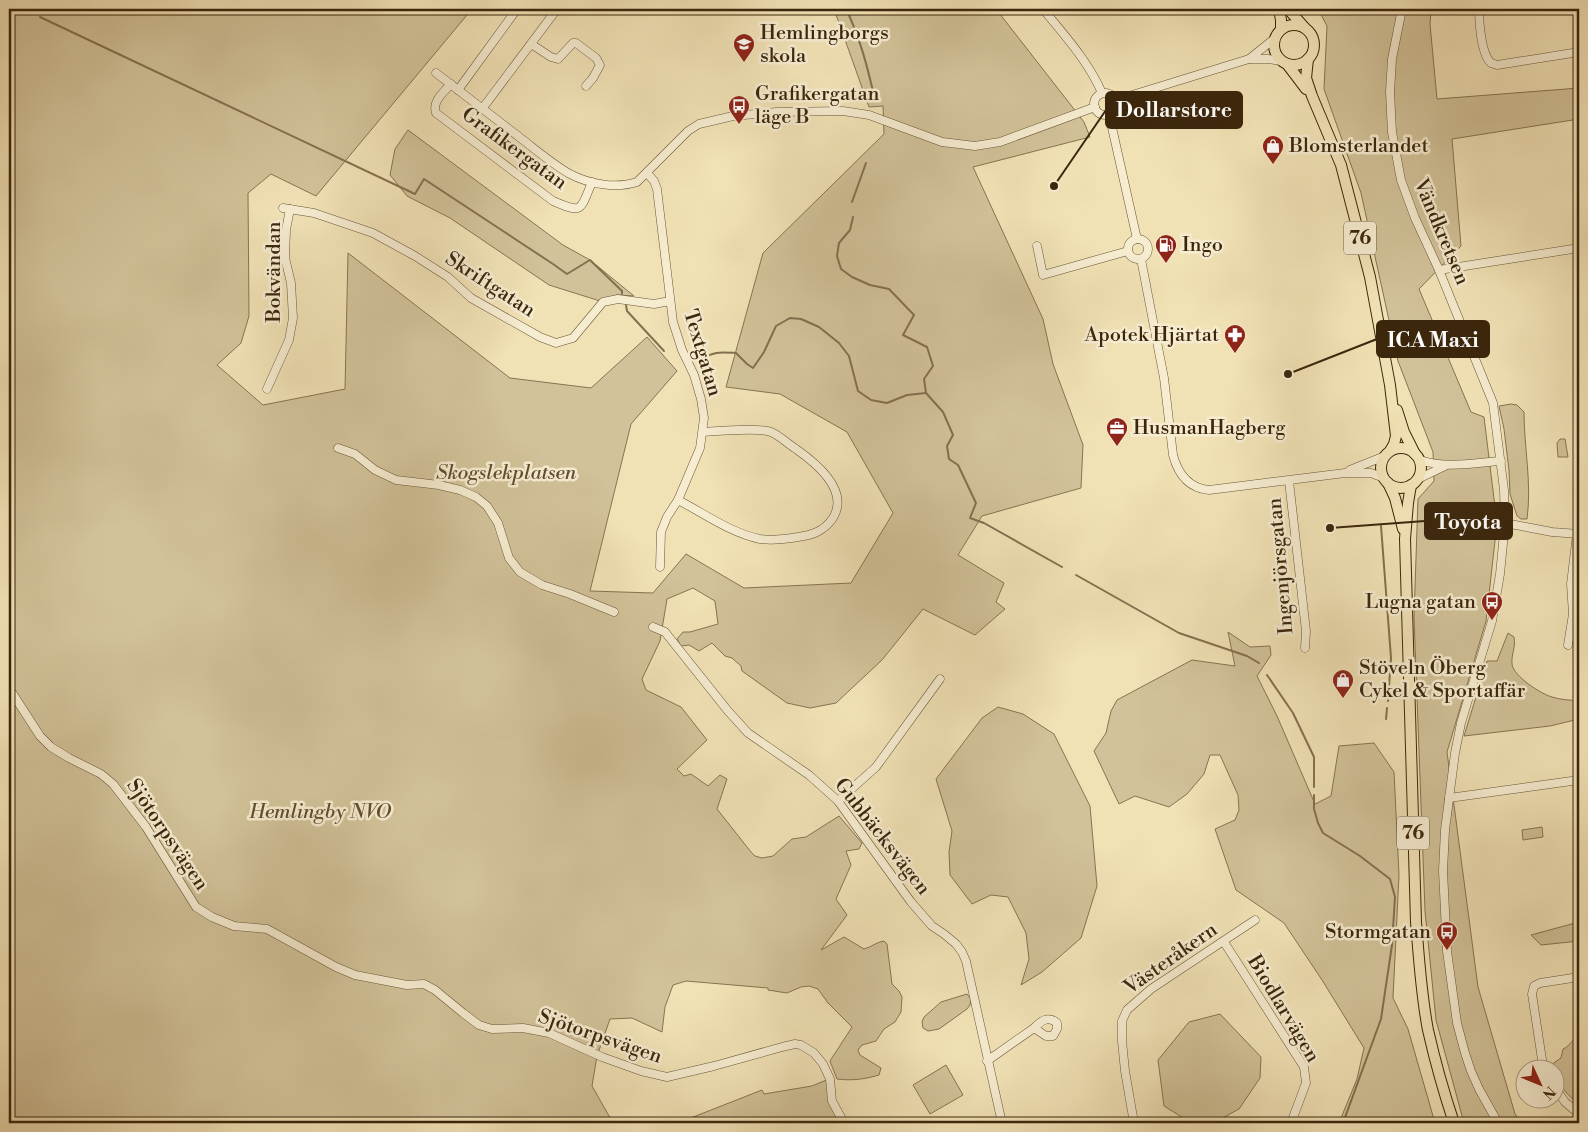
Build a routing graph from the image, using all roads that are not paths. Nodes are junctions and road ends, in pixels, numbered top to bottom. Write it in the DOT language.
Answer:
graph roads {
  1 [pos="517,9"];
  2 [pos="557,9"];
  3 [pos="1043,9"];
  4 [pos="1279,9"];
  5 [pos="1288,9"];
  6 [pos="1402,9"];
  7 [pos="1479,9"];
  8 [pos="1306,28"];
  9 [pos="1281,29"];
  10 [pos="1274,39"];
  11 [pos="531,44"];
  12 [pos="1579,52"];
  13 [pos="1248,59"];
  14 [pos="1308,60"];
  15 [pos="1284,62"];
  16 [pos="436,73"];
  17 [pos="450,84"];
  18 [pos="586,86"];
  19 [pos="458,90"];
  20 [pos="1102,93"];
  21 [pos="1312,96"];
  22 [pos="1116,100"];
  23 [pos="1095,107"];
  24 [pos="482,109"];
  25 [pos="1109,114"];
  26 [pos="647,173"];
  27 [pos="592,182"];
  28 [pos="287,209"];
  29 [pos="1137,239"];
  30 [pos="1037,246"];
  31 [pos="1579,248"];
  32 [pos="1128,251"];
  33 [pos="1141,258"];
  34 [pos="1439,270"];
  35 [pos="670,301"];
  36 [pos="1390,385"];
  37 [pos="267,389"];
  38 [pos="703,432"];
  39 [pos="338,448"];
  40 [pos="1388,454"];
  41 [pos="1417,457"];
  42 [pos="1501,461"];
  43 [pos="1445,466"];
  44 [pos="1345,473"];
  45 [pos="1290,480"];
  46 [pos="1386,480"];
  47 [pos="1414,482"];
  48 [pos="678,500"];
  49 [pos="1505,523"];
  50 [pos="1578,534"];
  51 [pos="1405,539"];
  52 [pos="660,567"];
  53 [pos="614,612"];
  54 [pos="653,627"];
  55 [pos="1568,645"];
  56 [pos="1305,648"];
  57 [pos="940,679"];
  58 [pos="9,688"];
  59 [pos="1579,780"];
  60 [pos="1449,798"];
  61 [pos="838,801"];
  62 [pos="1255,920"];
  63 [pos="1224,942"];
  64 [pos="1579,977"];
  65 [pos="1034,1028"];
  66 [pos="1542,1060"];
  67 [pos="987,1061"];
  68 [pos="1566,1103"];
  69 [pos="1579,1114"];
  70 [pos="844,1123"];
  71 [pos="1002,1123"];
  72 [pos="1134,1123"];
  73 [pos="1291,1123"];
  74 [pos="1454,1123"];
  75 [pos="1498,1123"];
  1 -- 19 [label="street"];
  2 -- 11 [label="street"];
  3 -- 20 [label="street"];
  4 -- 9 [label="main road"];
  5 -- 8 [label="main road"];
  6 -- 34 [label="street, Vändkretsen"];
  7 -- 12 [label="street"];
  8 -- 9 [label="main road"];
  8 -- 14 [label="main road"];
  9 -- 10 [label="main road"];
  10 -- 13 [label="street"];
  10 -- 15 [label="main road"];
  11 -- 18 [label="street"];
  11 -- 24 [label="street"];
  13 -- 15 [label="street"];
  13 -- 22 [label="street"];
  14 -- 15 [label="main road"];
  14 -- 21 [label="main road, 76"];
  15 -- 21 [label="main road, 76"];
  16 -- 17 [label="street, Grafikergatan"];
  17 -- 19 [label="street, Grafikergatan"];
  17 -- 27 [label="street, Grafikergatan"];
  19 -- 24 [label="street, Grafikergatan"];
  20 -- 22 [label="street"];
  20 -- 23 [label="street"];
  21 -- 36 [label="main road, 76"];
  22 -- 25 [label="street"];
  23 -- 25 [label="street"];
  23 -- 26 [label="street, Grafikergatan"];
  24 -- 27 [label="street, Grafikergatan"];
  25 -- 29 [label="street, Ingenjörsgatan"];
  26 -- 27 [label="street, Grafikergatan"];
  26 -- 35 [label="street, Textgatan"];
  28 -- 35 [label="street, Skriftgatan"];
  28 -- 37 [label="street, Bokvändan"];
  29 -- 32 [label="street"];
  29 -- 33 [label="street, Ingenjörsgatan"];
  30 -- 32 [label="street"];
  31 -- 34 [label="street"];
  32 -- 33 [label="street"];
  33 -- 45 [label="street, Ingenjörsgatan"];
  34 -- 42 [label="street, Vändkretsen"];
  35 -- 38 [label="street, Textgatan"];
  36 -- 40 [label="main road, 76"];
  36 -- 41 [label="main road, 76"];
  38 -- 48 [label="street, Textgatan"];
  38 -- 48 [label="street"];
  39 -- 53 [label="street"];
  40 -- 41 [label="main road"];
  40 -- 44 [label="street, Ingenjörsgatan"];
  40 -- 46 [label="main road"];
  41 -- 43 [label="street"];
  41 -- 47 [label="main road"];
  42 -- 43 [label="street"];
  42 -- 49 [label="street, Vändkretsen"];
  43 -- 47 [label="street"];
  44 -- 45 [label="street, Ingenjörsgatan"];
  44 -- 46 [label="street, Ingenjörsgatan"];
  45 -- 56 [label="street, Ingenjörsgatan"];
  46 -- 47 [label="main road"];
  46 -- 51 [label="main road, 76"];
  47 -- 51 [label="main road, 76"];
  48 -- 52 [label="street, Textgatan"];
  49 -- 50 [label="street"];
  49 -- 60 [label="street, Vändkretsen"];
  50 -- 55 [label="street"];
  51 -- 74 [label="main road, 76"];
  54 -- 61 [label="street, Gubbäcksvägen"];
  57 -- 61 [label="street"];
  58 -- 70 [label="street, Sjötorpsvägen"];
  59 -- 60 [label="street"];
  60 -- 75 [label="street, Vändkretsen"];
  61 -- 67 [label="street, Gubbäcksvägen"];
  62 -- 63 [label="street, Västeråkern"];
  63 -- 72 [label="street, Västeråkern"];
  63 -- 73 [label="street, Biodlarvägen"];
  64 -- 66 [label="street"];
  65 -- 67 [label="street"];
  67 -- 71 [label="street, Gubbäcksvägen"];
  68 -- 69 [label="street"];
}
